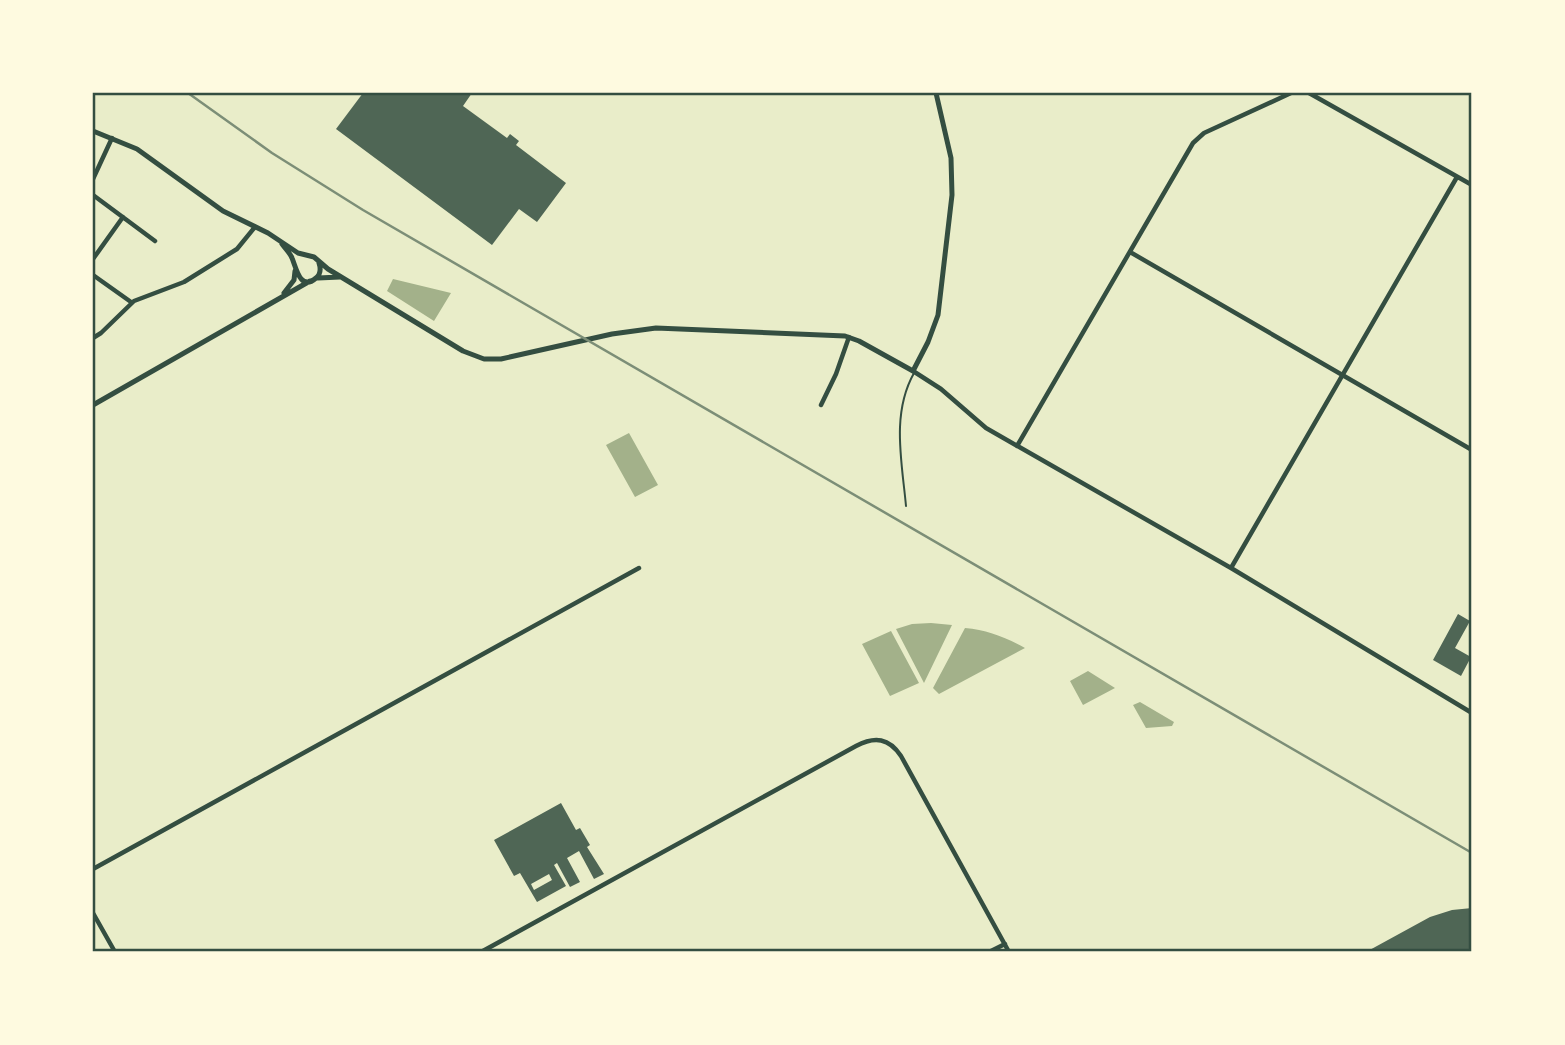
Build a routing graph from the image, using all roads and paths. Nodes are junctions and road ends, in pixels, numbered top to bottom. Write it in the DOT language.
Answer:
graph roads {
  1 [pos="936,93"];
  2 [pos="1291,93"];
  3 [pos="1309,93"];
  4 [pos="93,131"];
  5 [pos="113,138"];
  6 [pos="1457,177"];
  7 [pos="93,179"];
  8 [pos="1472,186"];
  9 [pos="93,195"];
  10 [pos="123,217"];
  11 [pos="255,227"];
  12 [pos="278,240"];
  13 [pos="155,241"];
  14 [pos="1130,252"];
  15 [pos="308,256"];
  16 [pos="93,259"];
  17 [pos="319,262"];
  18 [pos="295,269"];
  19 [pos="93,275"];
  20 [pos="344,278"];
  21 [pos="313,280"];
  22 [pos="273,302"];
  23 [pos="131,303"];
  24 [pos="849,337"];
  25 [pos="93,338"];
  26 [pos="913,372"];
  27 [pos="1342,375"];
  28 [pos="93,405"];
  29 [pos="821,405"];
  30 [pos="1017,446"];
  31 [pos="1472,450"];
  32 [pos="906,506"];
  33 [pos="639,568"];
  34 [pos="1231,568"];
  35 [pos="1472,713"];
  36 [pos="93,869"];
  37 [pos="93,913"];
  38 [pos="1004,944"];
  39 [pos="115,952"];
  40 [pos="481,952"];
  41 [pos="989,952"];
  42 [pos="1009,952"];
  1 -- 26 [label="street"];
  2 -- 14 [label="street"];
  3 -- 6 [label="street"];
  4 -- 5 [label="street"];
  5 -- 7 [label="street"];
  5 -- 11 [label="street"];
  6 -- 8 [label="street"];
  6 -- 27 [label="street"];
  9 -- 10 [label="street"];
  10 -- 13 [label="street"];
  10 -- 16 [label="street"];
  11 -- 12 [label="street"];
  11 -- 23 [label="street"];
  12 -- 15 [label="street"];
  12 -- 18 [label="street"];
  14 -- 27 [label="street"];
  14 -- 30 [label="street"];
  15 -- 17 [label="street"];
  15 -- 18 [label="street"];
  17 -- 20 [label="street"];
  17 -- 21 [label="street"];
  18 -- 21 [label="street"];
  18 -- 22 [label="street"];
  19 -- 23 [label="street"];
  20 -- 21 [label="street"];
  20 -- 24 [label="street"];
  21 -- 22 [label="street"];
  22 -- 28 [label="street"];
  23 -- 25 [label="street"];
  24 -- 26 [label="street"];
  24 -- 29 [label="street"];
  26 -- 30 [label="street"];
  26 -- 32 [label="lane"];
  27 -- 31 [label="street"];
  27 -- 34 [label="street"];
  30 -- 34 [label="street"];
  33 -- 36 [label="street"];
  34 -- 35 [label="street"];
  37 -- 39 [label="street"];
  38 -- 40 [label="street"];
  38 -- 41 [label="street"];
  38 -- 42 [label="street"];
}
